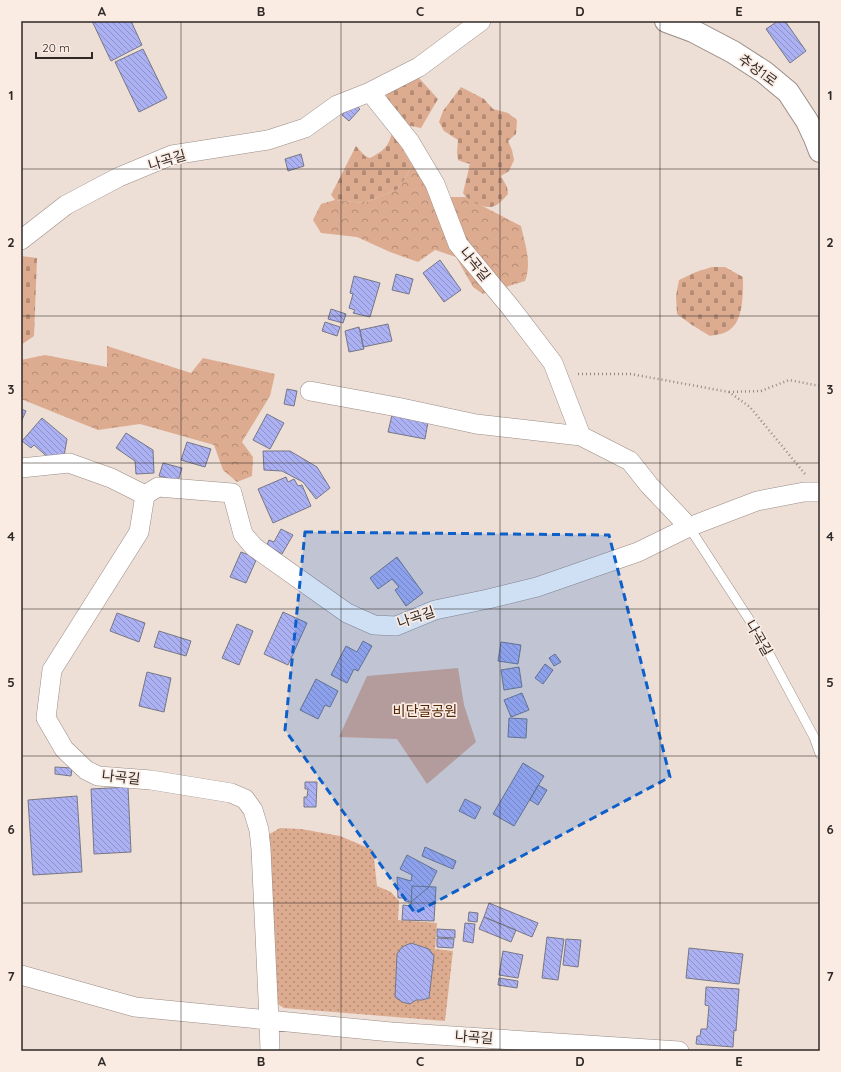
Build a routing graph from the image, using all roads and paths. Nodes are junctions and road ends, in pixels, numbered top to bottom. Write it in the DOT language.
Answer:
graph roads {
  1 [pos="481,21"];
  2 [pos="666,21"];
  3 [pos="370,92"];
  4 [pos="820,151"];
  5 [pos="21,240"];
  6 [pos="557,374"];
  7 [pos="820,386"];
  8 [pos="310,391"];
  9 [pos="729,392"];
  10 [pos="581,436"];
  11 [pos="21,468"];
  12 [pos="820,492"];
  13 [pos="145,495"];
  14 [pos="689,527"];
  15 [pos="820,754"];
  16 [pos="21,975"];
  17 [pos="269,1020"];
  18 [pos="270,1051"];
  19 [pos="680,1051"];
  1 -- 3 [label="street, 나곡길"];
  2 -- 4 [label="street, 추성1로"];
  3 -- 5 [label="street, 나곡길"];
  3 -- 6 [label="street, 나곡길"];
  6 -- 9 [label="path"];
  6 -- 10 [label="street, 나곡길"];
  7 -- 9 [label="path"];
  8 -- 10 [label="street, 나곡길"];
  9 -- 12 [label="path"];
  10 -- 14 [label="street, 나곡길"];
  11 -- 13 [label="street"];
  12 -- 14 [label="street, 나곡길"];
  13 -- 14 [label="street, 나곡길"];
  13 -- 17 [label="street, 나곡길"];
  14 -- 15 [label="lane, 나곡길"];
  16 -- 17 [label="street, 나곡길"];
  17 -- 18 [label="street, 나곡길"];
  17 -- 19 [label="street, 나곡길"];
}
